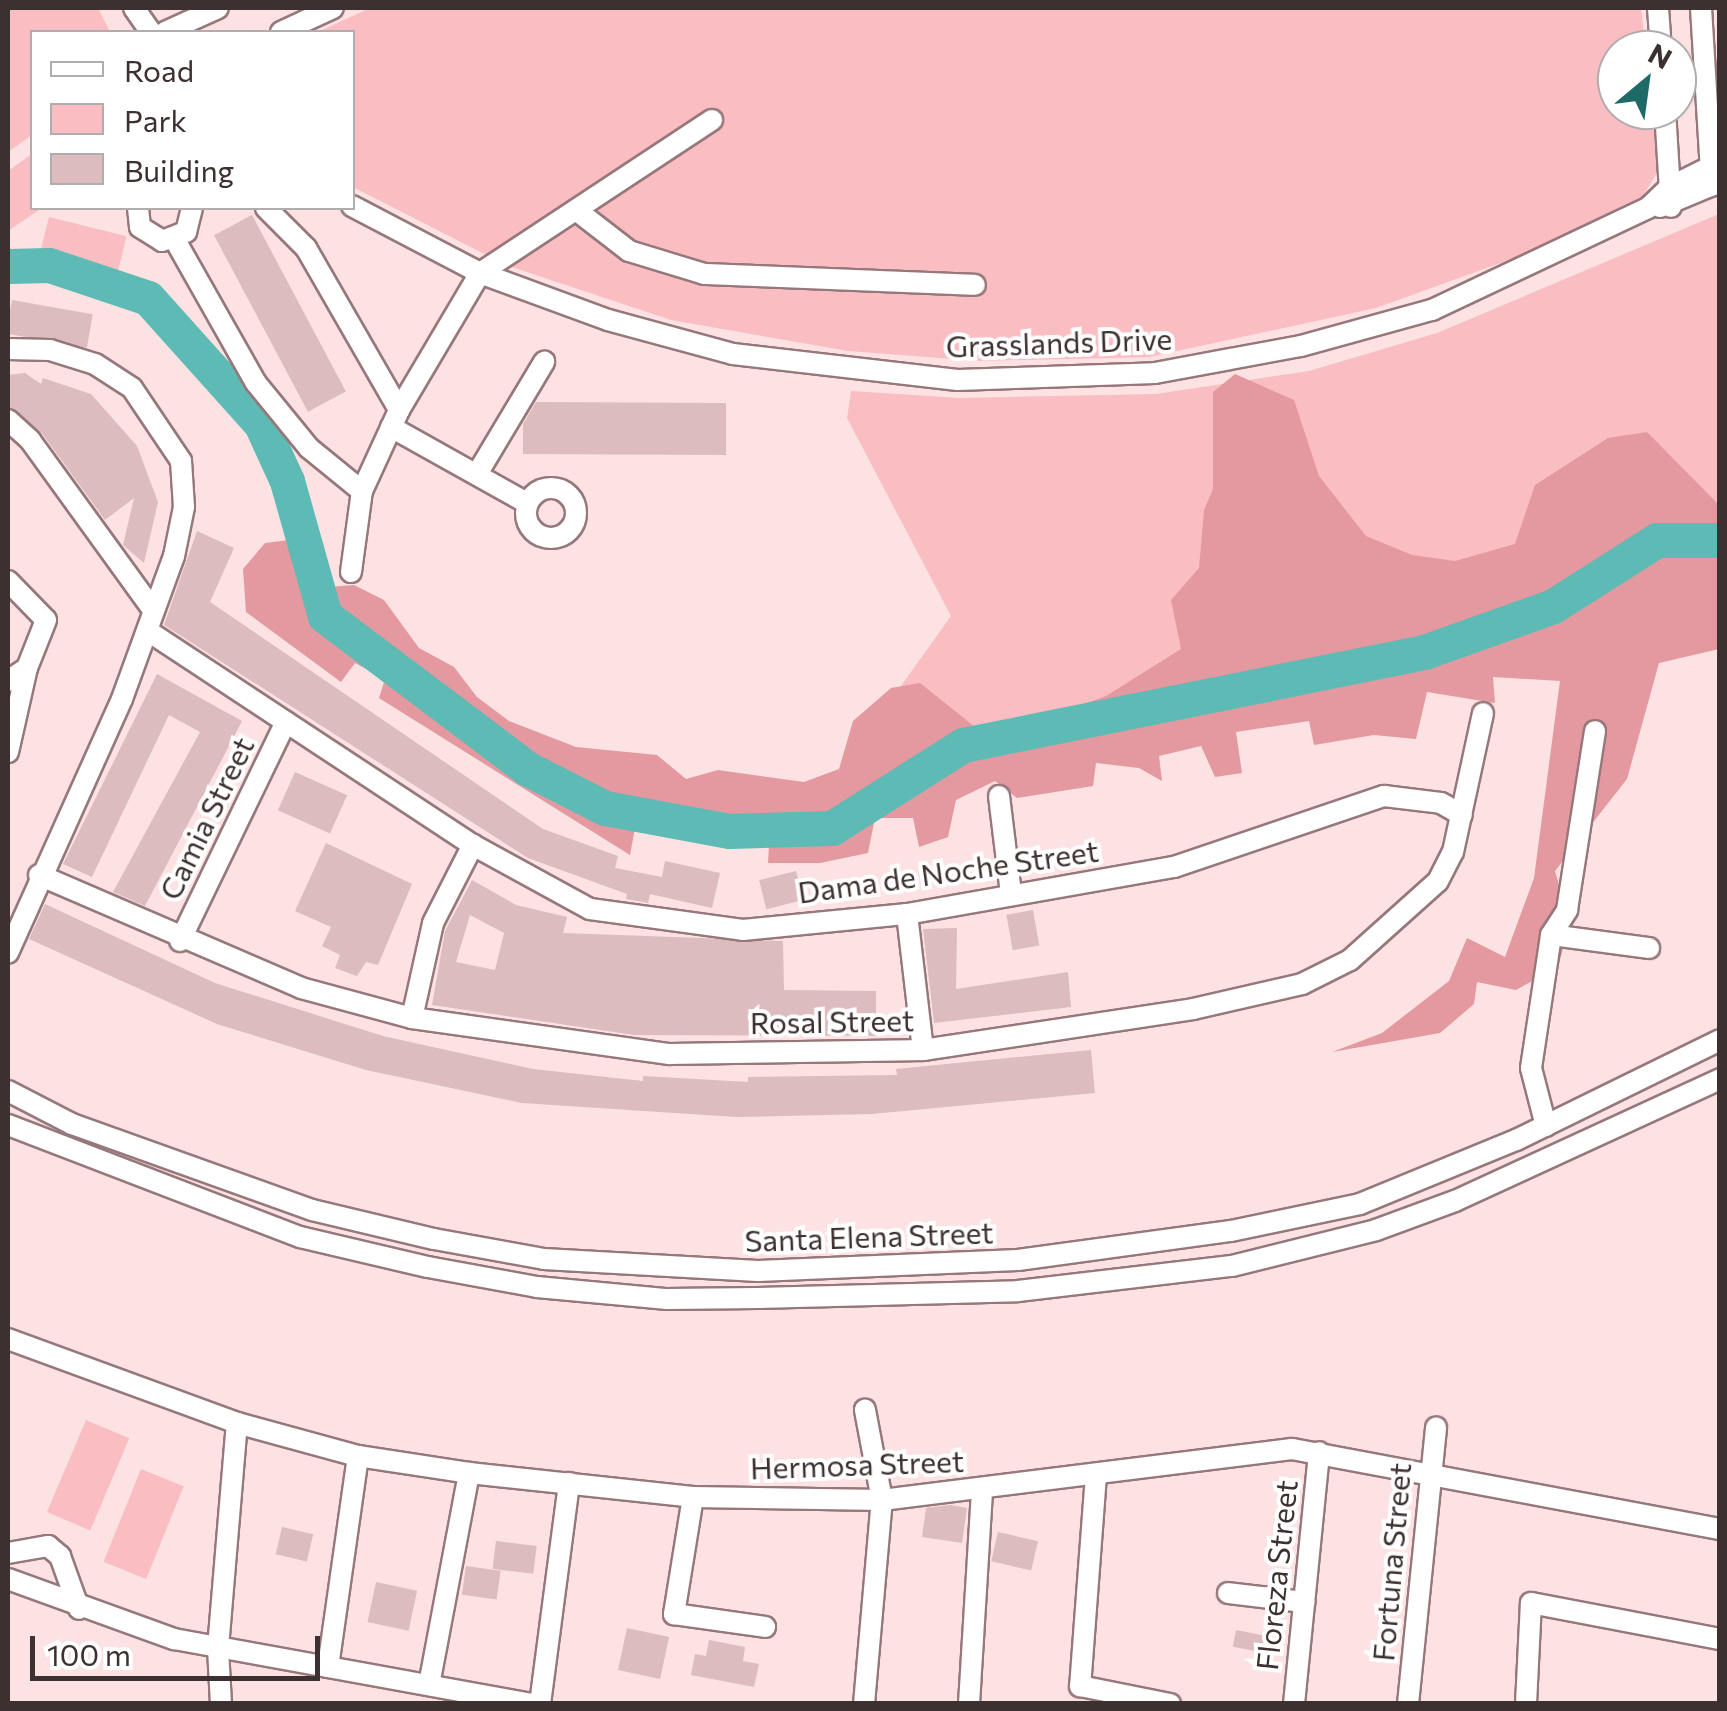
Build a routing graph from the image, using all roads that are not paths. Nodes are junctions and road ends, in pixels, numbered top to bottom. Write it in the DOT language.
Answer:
graph roads {
  1 [pos="134,8"];
  2 [pos="218,8"];
  3 [pos="333,8"];
  4 [pos="1701,8"];
  5 [pos="150,30"];
  6 [pos="169,30"];
  7 [pos="286,30"];
  8 [pos="712,120"];
  9 [pos="1666,130"];
  10 [pos="1716,174"];
  11 [pos="1670,197"];
  12 [pos="355,208"];
  13 [pos="138,210"];
  14 [pos="192,210"];
  15 [pos="268,210"];
  16 [pos="576,210"];
  17 [pos="175,240"];
  18 [pos="480,273"];
  19 [pos="975,285"];
  20 [pos="8,349"];
  21 [pos="544,362"];
  22 [pos="394,418"];
  23 [pos="8,420"];
  24 [pos="477,474"];
  25 [pos="362,492"];
  26 [pos="528,503"];
  27 [pos="351,572"];
  28 [pos="8,581"];
  29 [pos="151,621"];
  30 [pos="27,668"];
  31 [pos="8,681"];
  32 [pos="1483,713"];
  33 [pos="286,722"];
  34 [pos="1594,730"];
  35 [pos="8,752"];
  36 [pos="999,796"];
  37 [pos="1462,815"];
  38 [pos="474,845"];
  39 [pos="39,875"];
  40 [pos="1011,894"];
  41 [pos="907,914"];
  42 [pos="1552,935"];
  43 [pos="180,941"];
  44 [pos="1650,948"];
  45 [pos="8,953"];
  46 [pos="412,1018"];
  47 [pos="1720,1040"];
  48 [pos="923,1050"];
  49 [pos="1720,1079"];
  50 [pos="8,1091"];
  51 [pos="8,1126"];
  52 [pos="1546,1126"];
  53 [pos="8,1339"];
  54 [pos="865,1410"];
  55 [pos="237,1423"];
  56 [pos="1436,1427"];
  57 [pos="1319,1452"];
  58 [pos="358,1456"];
  59 [pos="1428,1472"];
  60 [pos="469,1473"];
  61 [pos="1096,1474"];
  62 [pos="569,1483"];
  63 [pos="982,1490"];
  64 [pos="693,1497"];
  65 [pos="882,1500"];
  66 [pos="1720,1529"];
  67 [pos="8,1553"];
  68 [pos="8,1578"];
  69 [pos="1228,1593"];
  70 [pos="1304,1602"];
  71 [pos="78,1608"];
  72 [pos="765,1627"];
  73 [pos="1720,1639"];
  74 [pos="218,1648"];
  75 [pos="328,1667"];
  76 [pos="429,1685"];
  77 [pos="220,1704"];
  78 [pos="536,1704"];
  79 [pos="864,1704"];
  80 [pos="970,1704"];
  81 [pos="1170,1704"];
  82 [pos="1294,1704"];
  83 [pos="1408,1704"];
  84 [pos="1526,1704"];
  1 -- 5 [label="street"];
  2 -- 6 [label="street"];
  3 -- 7 [label="street"];
  4 -- 10 [label="street"];
  8 -- 16 [label="street"];
  9 -- 11 [label="street"];
  10 -- 11 [label="street, Grasslands Drive"];
  11 -- 18 [label="street, Grasslands Drive"];
  12 -- 18 [label="street, Grasslands Drive"];
  13 -- 17 [label="street"];
  14 -- 17 [label="street"];
  15 -- 22 [label="street"];
  16 -- 18 [label="street"];
  16 -- 19 [label="street"];
  17 -- 25 [label="street"];
  18 -- 22 [label="street"];
  20 -- 29 [label="street"];
  21 -- 24 [label="street"];
  22 -- 24 [label="street"];
  22 -- 25 [label="street"];
  23 -- 29 [label="street"];
  24 -- 26 [label="street"];
  25 -- 27 [label="street"];
  28 -- 30 [label="street"];
  29 -- 33 [label="street, Dama de Noche Street"];
  29 -- 39 [label="street"];
  30 -- 31 [label="street"];
  30 -- 35 [label="street"];
  32 -- 37 [label="street, Rosal Street"];
  33 -- 38 [label="street, Dama de Noche Street"];
  33 -- 43 [label="street, Camia Street"];
  34 -- 42 [label="street"];
  36 -- 40 [label="street"];
  37 -- 40 [label="street, Dama de Noche Street"];
  37 -- 48 [label="street, Rosal Street"];
  38 -- 41 [label="street, Dama de Noche Street"];
  38 -- 46 [label="street"];
  39 -- 43 [label="street, Rosal Street"];
  39 -- 45 [label="street"];
  40 -- 41 [label="street, Dama de Noche Street"];
  41 -- 48 [label="street"];
  42 -- 44 [label="street"];
  42 -- 52 [label="street"];
  43 -- 46 [label="street, Rosal Street"];
  46 -- 48 [label="street, Rosal Street"];
  47 -- 52 [label="street, Santa Elena Street"];
  49 -- 51 [label="street, Santa Elena Street"];
  50 -- 52 [label="street, Santa Elena Street"];
  53 -- 55 [label="street, Hermosa Street"];
  54 -- 65 [label="street"];
  55 -- 58 [label="street, Hermosa Street"];
  55 -- 74 [label="street"];
  56 -- 59 [label="street, Fortuna Street"];
  57 -- 59 [label="street, Hermosa Street"];
  57 -- 61 [label="street, Hermosa Street"];
  57 -- 70 [label="street, Floreza Street"];
  58 -- 60 [label="street, Hermosa Street"];
  58 -- 75 [label="street"];
  59 -- 66 [label="street, Hermosa Street"];
  59 -- 83 [label="street, Fortuna Street"];
  60 -- 62 [label="street, Hermosa Street"];
  60 -- 76 [label="street"];
  61 -- 63 [label="street, Hermosa Street"];
  61 -- 81 [label="street"];
  62 -- 64 [label="street, Hermosa Street"];
  62 -- 78 [label="street"];
  63 -- 65 [label="street, Hermosa Street"];
  63 -- 80 [label="street"];
  64 -- 65 [label="street, Hermosa Street"];
  64 -- 72 [label="street"];
  65 -- 79 [label="street"];
  67 -- 71 [label="street"];
  68 -- 71 [label="street"];
  69 -- 70 [label="street"];
  70 -- 82 [label="street, Floreza Street"];
  71 -- 74 [label="street"];
  73 -- 84 [label="street"];
  74 -- 75 [label="street"];
  74 -- 77 [label="street"];
  75 -- 76 [label="street"];
  76 -- 78 [label="street"];
}
